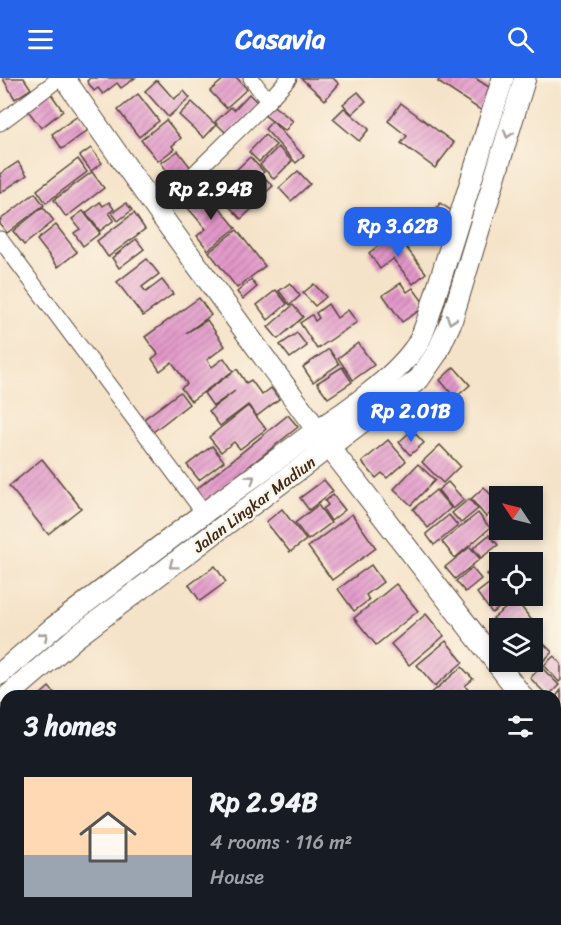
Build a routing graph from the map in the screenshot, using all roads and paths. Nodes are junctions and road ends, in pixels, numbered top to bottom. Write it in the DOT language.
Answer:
graph roads {
  1 [pos="62,78"];
  2 [pos="251,78"];
  3 [pos="289,78"];
  4 [pos="503,78"];
  5 [pos="525,78"];
  6 [pos="268,102"];
  7 [pos="0,123"];
  8 [pos="157,210"];
  9 [pos="0,239"];
  10 [pos="317,430"];
  11 [pos="330,448"];
  12 [pos="204,513"];
  13 [pos="0,674"];
  14 [pos="15,690"];
  15 [pos="517,690"];
  1 -- 7 [label="street"];
  1 -- 8 [label="main road"];
  2 -- 6 [label="street"];
  3 -- 6 [label="street"];
  4 -- 10 [label="main road, Jalan Lingkar Madiun"];
  5 -- 11 [label="main road, Jalan Lingkar Madiun, one-way"];
  6 -- 8 [label="street"];
  8 -- 10 [label="main road"];
  9 -- 12 [label="street"];
  10 -- 11 [label="main road"];
  12 -- 10 [label="main road, Jalan Lingkar Madiun, one-way"];
  11 -- 14 [label="main road, Jalan Lingkar Madiun, one-way"];
  11 -- 15 [label="main road"];
  13 -- 12 [label="main road, Jalan Lingkar Madiun, one-way"];
}
